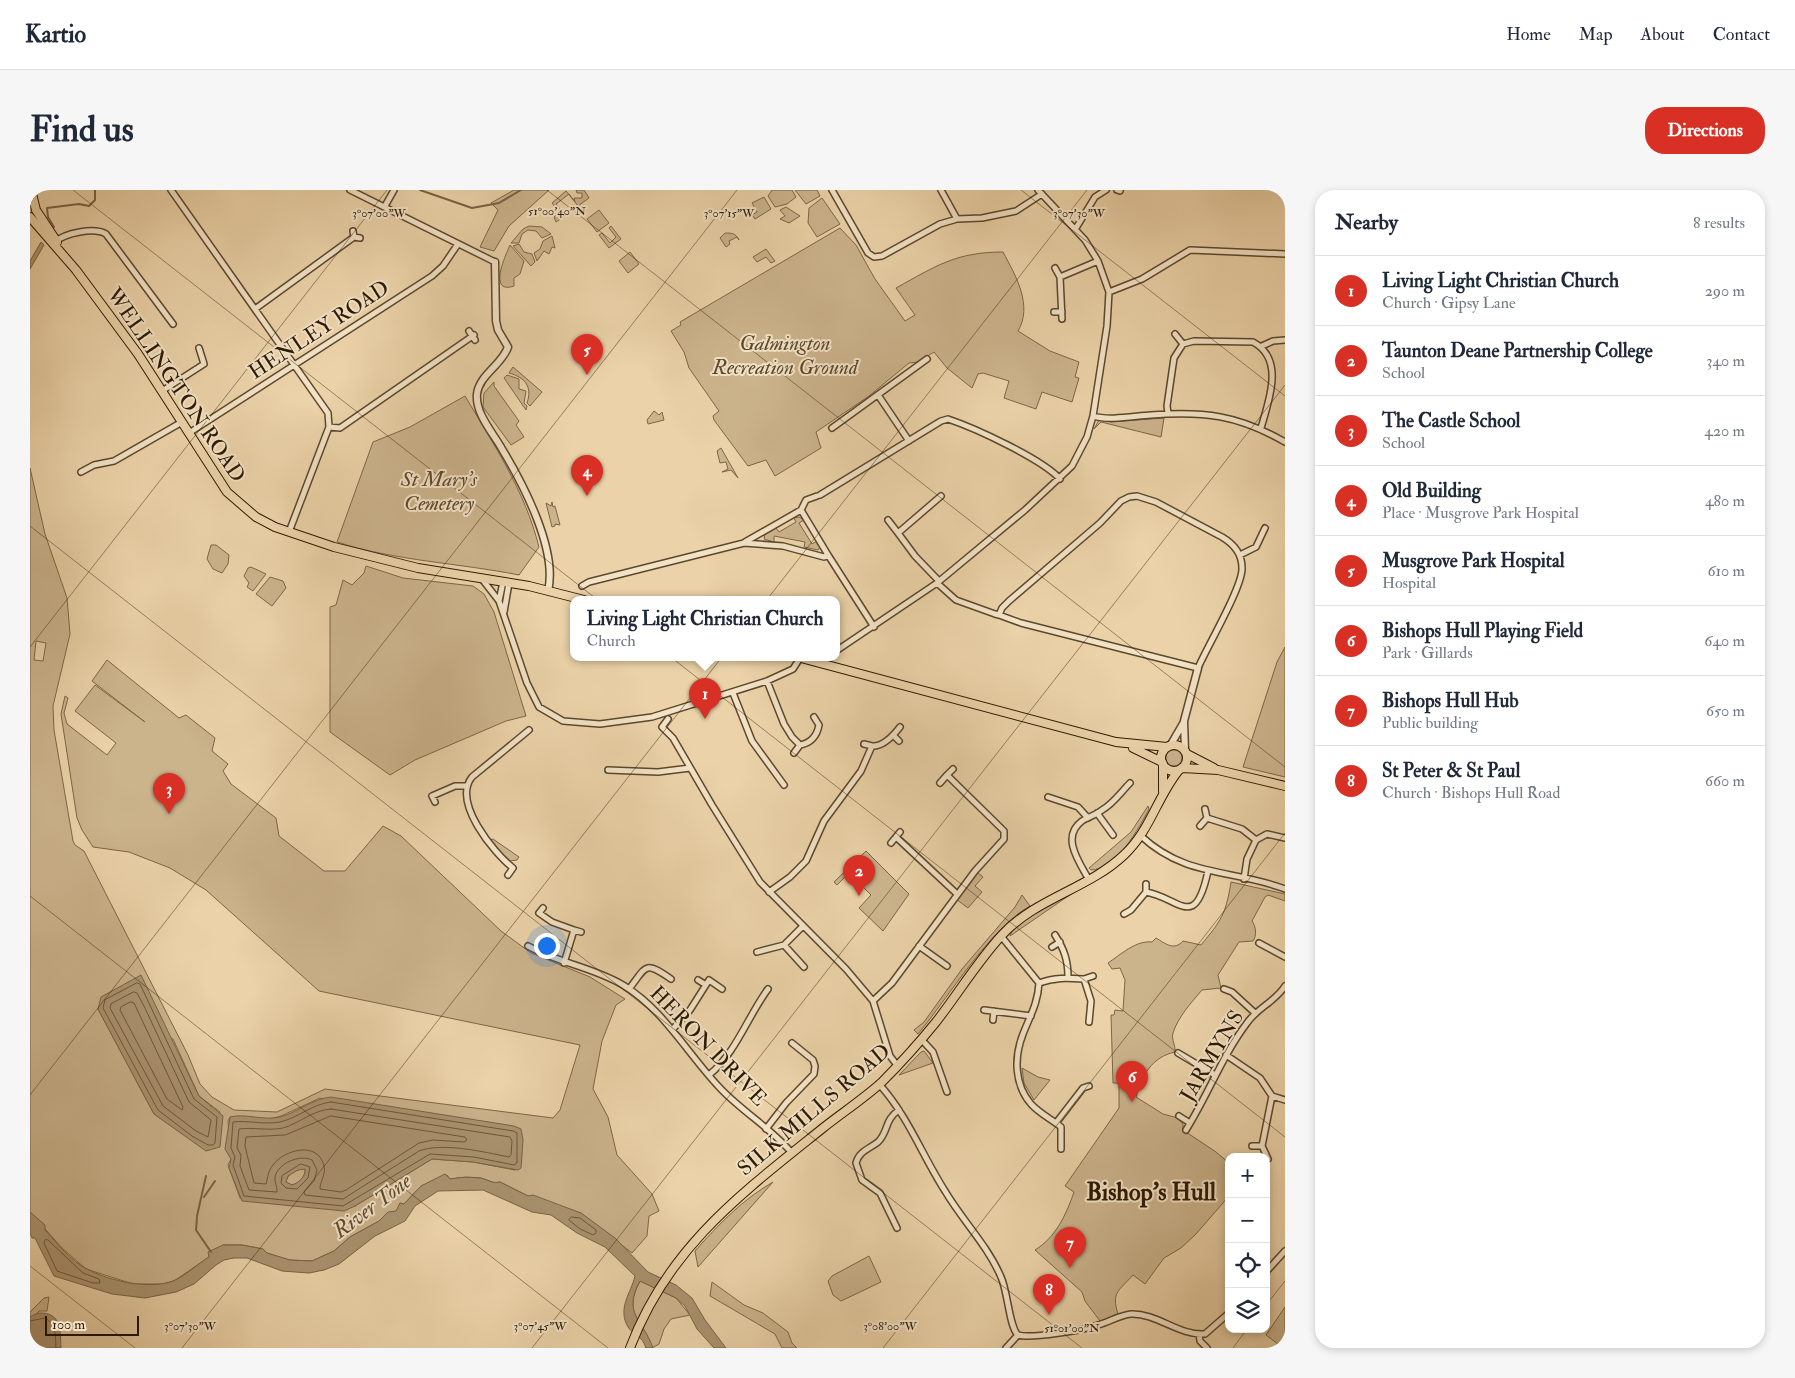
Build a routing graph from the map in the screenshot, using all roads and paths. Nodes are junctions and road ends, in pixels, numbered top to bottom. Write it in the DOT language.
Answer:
graph roads {
  1 [pos="171,190"];
  2 [pos="350,190"];
  3 [pos="394,190"];
  4 [pos="832,190"];
  5 [pos="941,190"];
  6 [pos="1106,190"];
  7 [pos="1040,192"];
  8 [pos="31,198"];
  9 [pos="385,206"];
  10 [pos="30,217"];
  11 [pos="957,219"];
  12 [pos="1076,228"];
  13 [pos="353,231"];
  14 [pos="54,242"];
  15 [pos="458,244"];
  16 [pos="1285,254"];
  17 [pos="1098,261"];
  18 [pos="495,262"];
  19 [pos="1055,268"];
  20 [pos="1060,277"];
  21 [pos="1109,292"];
  22 [pos="255,308"];
  23 [pos="1054,312"];
  24 [pos="1062,312"];
  25 [pos="1062,319"];
  26 [pos="173,324"];
  27 [pos="1175,334"];
  28 [pos="473,336"];
  29 [pos="1285,340"];
  30 [pos="1183,344"];
  31 [pos="1262,346"];
  32 [pos="199,348"];
  33 [pos="927,359"];
  34 [pos="920,363"];
  35 [pos="294,365"];
  36 [pos="924,369"];
  37 [pos="162,391"];
  38 [pos="878,395"];
  39 [pos="1168,414"];
  40 [pos="1093,416"];
  41 [pos="182,422"];
  42 [pos="328,427"];
  43 [pos="832,428"];
  44 [pos="1261,428"];
  45 [pos="189,433"];
  46 [pos="909,441"];
  47 [pos="1285,442"];
  48 [pos="80,472"];
  49 [pos="1060,479"];
  50 [pos="827,480"];
  51 [pos="831,488"];
  52 [pos="941,496"];
  53 [pos="800,510"];
  54 [pos="888,520"];
  55 [pos="1265,528"];
  56 [pos="289,532"];
  57 [pos="898,532"];
  58 [pos="744,543"];
  59 [pos="828,554"];
  60 [pos="1240,555"];
  61 [pos="481,578"];
  62 [pos="506,582"];
  63 [pos="938,582"];
  64 [pos="582,586"];
  65 [pos="548,590"];
  66 [pos="570,596"];
  67 [pos="499,601"];
  68 [pos="504,612"];
  69 [pos="999,615"];
  70 [pos="874,627"];
  71 [pos="840,648"];
  72 [pos="798,661"];
  73 [pos="828,661"];
  74 [pos="1198,668"];
  75 [pos="767,681"];
  76 [pos="733,693"];
  77 [pos="814,718"];
  78 [pos="668,719"];
  79 [pos="1184,720"];
  80 [pos="900,727"];
  81 [pos="528,730"];
  82 [pos="894,736"];
  83 [pos="899,741"];
  84 [pos="864,744"];
  85 [pos="800,745"];
  86 [pos="1126,745"];
  87 [pos="872,746"];
  88 [pos="1168,746"];
  89 [pos="1186,752"];
  90 [pos="794,753"];
  91 [pos="1162,763"];
  92 [pos="690,768"];
  93 [pos="953,769"];
  94 [pos="1180,769"];
  95 [pos="608,770"];
  96 [pos="1218,770"];
  97 [pos="947,776"];
  98 [pos="940,783"];
  99 [pos="1119,783"];
  100 [pos="1130,783"];
  101 [pos="784,785"];
  102 [pos="466,786"];
  103 [pos="1285,786"];
  104 [pos="1125,789"];
  105 [pos="1163,793"];
  106 [pos="1048,797"];
  107 [pos="436,802"];
  108 [pos="1205,809"];
  109 [pos="1097,813"];
  110 [pos="1088,818"];
  111 [pos="1207,818"];
  112 [pos="1200,826"];
  113 [pos="1113,834"];
  114 [pos="1141,836"];
  115 [pos="1285,838"];
  116 [pos="1256,840"];
  117 [pos="890,843"];
  118 [pos="1208,871"];
  119 [pos="508,876"];
  120 [pos="1244,879"];
  121 [pos="1089,880"];
  122 [pos="1146,884"];
  123 [pos="1285,889"];
  124 [pos="769,892"];
  125 [pos="1146,892"];
  126 [pos="956,894"];
  127 [pos="543,908"];
  128 [pos="1124,914"];
  129 [pos="803,926"];
  130 [pos="574,930"];
  131 [pos="581,932"];
  132 [pos="1055,935"];
  133 [pos="1001,936"];
  134 [pos="1060,942"];
  135 [pos="1259,943"];
  136 [pos="784,945"];
  137 [pos="528,946"];
  138 [pos="919,946"];
  139 [pos="1052,947"];
  140 [pos="757,952"];
  141 [pos="1285,957"];
  142 [pos="564,962"];
  143 [pos="947,966"];
  144 [pos="804,967"];
  145 [pos="1093,976"];
  146 [pos="1068,977"];
  147 [pos="671,979"];
  148 [pos="1084,979"];
  149 [pos="698,980"];
  150 [pos="1039,983"];
  151 [pos="706,985"];
  152 [pos="1285,986"];
  153 [pos="629,989"];
  154 [pos="722,989"];
  155 [pos="768,989"];
  156 [pos="1224,989"];
  157 [pos="873,1002"];
  158 [pos="984,1010"];
  159 [pos="994,1011"];
  160 [pos="1083,1013"];
  161 [pos="1090,1014"];
  162 [pos="1255,1014"];
  163 [pos="1031,1016"];
  164 [pos="993,1020"];
  165 [pos="1089,1022"];
  166 [pos="672,1030"];
  167 [pos="922,1039"];
  168 [pos="792,1043"];
  169 [pos="1187,1051"];
  170 [pos="1178,1053"];
  171 [pos="1226,1055"];
  172 [pos="1184,1057"];
  173 [pos="897,1065"];
  174 [pos="709,1075"];
  175 [pos="1215,1075"];
  176 [pos="1077,1083"];
  177 [pos="879,1084"];
  178 [pos="1089,1086"];
  179 [pos="1083,1088"];
  180 [pos="947,1092"];
  181 [pos="1272,1096"];
  182 [pos="1285,1100"];
  183 [pos="899,1110"];
  184 [pos="1179,1116"];
  185 [pos="1056,1123"];
  186 [pos="1190,1123"];
  187 [pos="766,1129"];
  188 [pos="1186,1130"];
  189 [pos="1252,1146"];
  190 [pos="1262,1146"];
  191 [pos="1060,1149"];
  192 [pos="792,1153"];
  193 [pos="1265,1153"];
  194 [pos="891,1215"];
  195 [pos="883,1218"];
  196 [pos="898,1228"];
  197 [pos="1285,1251"];
  198 [pos="1270,1268"];
  199 [pos="1225,1317"];
  200 [pos="1199,1334"];
  201 [pos="1018,1335"];
  202 [pos="630,1346"];
  203 [pos="1006,1348"];
  204 [pos="1207,1348"];
  1 -- 22 [label="street"];
  2 -- 9 [label="street"];
  3 -- 9 [label="street"];
  4 -- 11 [label="street"];
  5 -- 11 [label="street"];
  6 -- 12 [label="street"];
  7 -- 11 [label="street"];
  7 -- 12 [label="street"];
  8 -- 14 [label="main road"];
  9 -- 15 [label="street"];
  10 -- 14 [label="main road, WELLINGTON ROAD"];
  12 -- 17 [label="street"];
  13 -- 22 [label="street"];
  14 -- 26 [label="street"];
  14 -- 37 [label="main road, WELLINGTON ROAD"];
  15 -- 18 [label="street"];
  15 -- 35 [label="street, HENLEY ROAD"];
  16 -- 21 [label="street"];
  17 -- 20 [label="street"];
  17 -- 21 [label="street"];
  18 -- 65 [label="street"];
  19 -- 20 [label="street"];
  20 -- 24 [label="street"];
  21 -- 40 [label="street"];
  22 -- 35 [label="street"];
  23 -- 24 [label="street"];
  24 -- 25 [label="street"];
  27 -- 30 [label="street"];
  28 -- 42 [label="street"];
  29 -- 31 [label="street"];
  30 -- 31 [label="street"];
  30 -- 39 [label="street"];
  31 -- 44 [label="street"];
  32 -- 37 [label="street"];
  33 -- 34 [label="street"];
  34 -- 36 [label="street"];
  34 -- 38 [label="street"];
  35 -- 42 [label="street"];
  35 -- 45 [label="street, HENLEY ROAD"];
  37 -- 41 [label="main road, WELLINGTON ROAD"];
  38 -- 43 [label="street"];
  38 -- 46 [label="street"];
  39 -- 40 [label="street"];
  39 -- 44 [label="street"];
  40 -- 49 [label="street"];
  41 -- 45 [label="main road, WELLINGTON ROAD"];
  41 -- 48 [label="street"];
  42 -- 56 [label="street"];
  44 -- 47 [label="street"];
  45 -- 56 [label="main road, WELLINGTON ROAD"];
  46 -- 49 [label="street"];
  46 -- 51 [label="street"];
  49 -- 63 [label="street"];
  50 -- 51 [label="street"];
  51 -- 53 [label="street"];
  52 -- 57 [label="street"];
  53 -- 58 [label="street"];
  53 -- 59 [label="street"];
  54 -- 57 [label="street"];
  55 -- 60 [label="street"];
  56 -- 61 [label="main road, WELLINGTON ROAD"];
  57 -- 63 [label="street"];
  58 -- 59 [label="street"];
  58 -- 64 [label="street"];
  59 -- 70 [label="street"];
  60 -- 69 [label="street"];
  60 -- 74 [label="street"];
  61 -- 62 [label="main road, WELLINGTON ROAD"];
  61 -- 67 [label="street"];
  62 -- 65 [label="main road, WELLINGTON ROAD"];
  62 -- 67 [label="street"];
  62 -- 68 [label="street"];
  63 -- 69 [label="street"];
  63 -- 70 [label="street"];
  65 -- 66 [label="main road, WELLINGTON ROAD"];
  67 -- 68 [label="street"];
  68 -- 76 [label="street"];
  69 -- 74 [label="street"];
  70 -- 71 [label="street"];
  72 -- 75 [label="street"];
  73 -- 86 [label="main road"];
  74 -- 79 [label="street"];
  75 -- 76 [label="street"];
  75 -- 85 [label="street"];
  76 -- 101 [label="street"];
  77 -- 85 [label="street"];
  78 -- 92 [label="street"];
  79 -- 88 [label="street"];
  79 -- 89 [label="street"];
  80 -- 82 [label="street"];
  81 -- 102 [label="street"];
  82 -- 83 [label="street"];
  82 -- 87 [label="street"];
  84 -- 87 [label="street"];
  85 -- 90 [label="street"];
  86 -- 88 [label="main road"];
  86 -- 91 [label="main road"];
  87 -- 124 [label="street"];
  88 -- 89 [label="main road"];
  88 -- 91 [label="main road"];
  89 -- 94 [label="main road"];
  89 -- 96 [label="main road"];
  91 -- 94 [label="main road"];
  91 -- 105 [label="main road, SILK MILLS ROAD"];
  92 -- 95 [label="street"];
  92 -- 124 [label="street"];
  93 -- 97 [label="street"];
  94 -- 96 [label="main road"];
  94 -- 105 [label="main road, SILK MILLS ROAD"];
  96 -- 103 [label="main road"];
  97 -- 98 [label="street"];
  97 -- 126 [label="street"];
  99 -- 104 [label="street"];
  100 -- 104 [label="street"];
  102 -- 107 [label="street"];
  102 -- 119 [label="street"];
  104 -- 109 [label="street"];
  105 -- 114 [label="main road, SILK MILLS ROAD"];
  106 -- 110 [label="street"];
  108 -- 111 [label="street"];
  109 -- 110 [label="street"];
  109 -- 113 [label="street"];
  110 -- 121 [label="street"];
  111 -- 112 [label="street"];
  111 -- 116 [label="street"];
  114 -- 118 [label="street"];
  114 -- 121 [label="main road, SILK MILLS ROAD"];
  115 -- 116 [label="street"];
  116 -- 120 [label="street"];
  117 -- 126 [label="street"];
  118 -- 120 [label="street"];
  118 -- 125 [label="street"];
  120 -- 123 [label="street"];
  121 -- 133 [label="main road, SILK MILLS ROAD"];
  122 -- 125 [label="street"];
  124 -- 129 [label="street"];
  125 -- 128 [label="street"];
  126 -- 138 [label="street"];
  127 -- 130 [label="street"];
  129 -- 136 [label="street"];
  129 -- 157 [label="street"];
  130 -- 131 [label="street"];
  130 -- 142 [label="street"];
  132 -- 134 [label="street"];
  133 -- 150 [label="street"];
  133 -- 167 [label="main road, SILK MILLS ROAD"];
  134 -- 139 [label="street"];
  134 -- 146 [label="street"];
  135 -- 141 [label="street"];
  136 -- 140 [label="street"];
  136 -- 144 [label="street"];
  137 -- 142 [label="street, HERON DRIVE"];
  138 -- 143 [label="street"];
  138 -- 157 [label="street"];
  142 -- 153 [label="street, HERON DRIVE"];
  145 -- 148 [label="street"];
  146 -- 148 [label="street"];
  146 -- 150 [label="street"];
  147 -- 153 [label="street"];
  148 -- 161 [label="street"];
  149 -- 151 [label="street"];
  150 -- 163 [label="street"];
  151 -- 154 [label="street"];
  151 -- 166 [label="street"];
  152 -- 162 [label="street, JARMYNS"];
  153 -- 166 [label="street, HERON DRIVE"];
  155 -- 174 [label="street"];
  156 -- 162 [label="street"];
  157 -- 173 [label="street"];
  158 -- 159 [label="street"];
  159 -- 163 [label="street"];
  159 -- 164 [label="street"];
  160 -- 161 [label="street"];
  161 -- 165 [label="street"];
  162 -- 171 [label="street, JARMYNS"];
  163 -- 185 [label="street"];
  166 -- 174 [label="street, HERON DRIVE"];
  167 -- 173 [label="main road, SILK MILLS ROAD"];
  167 -- 180 [label="street"];
  168 -- 187 [label="street"];
  169 -- 172 [label="street"];
  170 -- 172 [label="street"];
  171 -- 175 [label="street, JARMYNS"];
  171 -- 181 [label="street"];
  172 -- 175 [label="street"];
  173 -- 177 [label="main road, SILK MILLS ROAD"];
  174 -- 187 [label="street, HERON DRIVE"];
  175 -- 186 [label="street, JARMYNS"];
  176 -- 179 [label="street"];
  177 -- 183 [label="street"];
  177 -- 192 [label="main road, SILK MILLS ROAD"];
  178 -- 179 [label="street"];
  179 -- 185 [label="street"];
  181 -- 182 [label="street"];
  181 -- 190 [label="street"];
  183 -- 194 [label="street"];
  183 -- 201 [label="street"];
  184 -- 186 [label="street, JARMYNS"];
  185 -- 191 [label="street"];
  186 -- 188 [label="street, JARMYNS"];
  187 -- 192 [label="street, HERON DRIVE"];
  189 -- 190 [label="street"];
  190 -- 193 [label="street"];
  192 -- 202 [label="main road, SILK MILLS ROAD"];
  194 -- 195 [label="street"];
  194 -- 196 [label="street"];
  197 -- 198 [label="street"];
  199 -- 200 [label="street"];
  200 -- 201 [label="street"];
  200 -- 204 [label="street"];
  201 -- 203 [label="street"];
}
